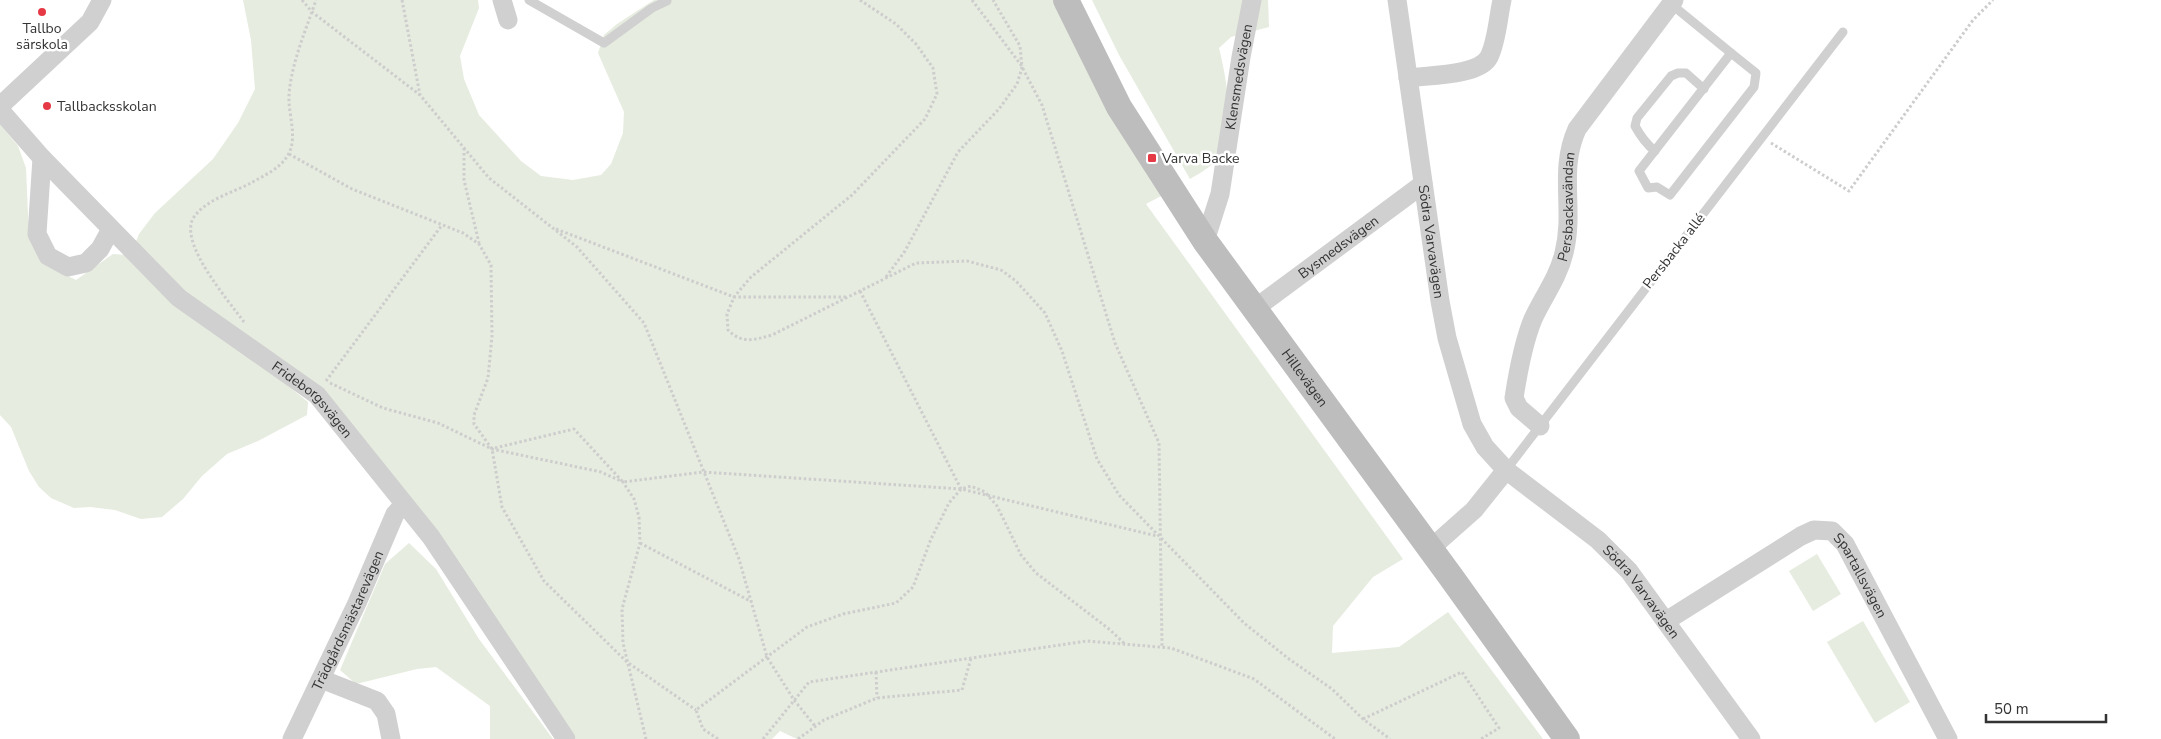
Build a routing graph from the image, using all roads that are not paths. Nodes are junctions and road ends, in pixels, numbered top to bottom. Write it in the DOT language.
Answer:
graph roads {
  1 [pos="102,0"];
  2 [pos="502,0"];
  3 [pos="529,0"];
  4 [pos="1066,0"];
  5 [pos="1252,0"];
  6 [pos="1397,0"];
  7 [pos="1502,0"];
  8 [pos="667,1"];
  9 [pos="1672,2"];
  10 [pos="508,20"];
  11 [pos="1843,32"];
  12 [pos="1731,53"];
  13 [pos="1408,78"];
  14 [pos="1704,88"];
  15 [pos="0,106"];
  16 [pos="0,110"];
  17 [pos="1655,151"];
  18 [pos="42,158"];
  19 [pos="1423,184"];
  20 [pos="111,229"];
  21 [pos="1205,241"];
  22 [pos="1253,310"];
  23 [pos="1540,426"];
  24 [pos="1506,470"];
  25 [pos="404,504"];
  26 [pos="1430,549"];
  27 [pos="1666,621"];
  28 [pos="321,679"];
  29 [pos="292,739"];
  30 [pos="391,739"];
  31 [pos="566,739"];
  32 [pos="1567,739"];
  33 [pos="1751,739"];
  34 [pos="1948,739"];
  1 -- 15 [label="street"];
  2 -- 10 [label="street"];
  3 -- 8 [label="lane"];
  4 -- 21 [label="street, Hillevägen"];
  5 -- 21 [label="street, Klensmedsvägen"];
  6 -- 13 [label="street, Södra Varvavägen"];
  7 -- 13 [label="street"];
  9 -- 12 [label="lane"];
  9 -- 23 [label="street, Persbackavändan"];
  11 -- 23 [label="lane, Persbacka allé"];
  12 -- 14 [label="lane"];
  12 -- 17 [label="lane"];
  13 -- 19 [label="street, Södra Varvavägen"];
  14 -- 17 [label="lane"];
  14 -- 17 [label="lane"];
  16 -- 18 [label="street, Frideborgsvägen"];
  18 -- 20 [label="street, Frideborgsvägen"];
  18 -- 20 [label="street"];
  19 -- 22 [label="street, Bysmedsvägen"];
  19 -- 24 [label="street, Södra Varvavägen"];
  20 -- 25 [label="street, Frideborgsvägen"];
  21 -- 22 [label="street, Hillevägen"];
  22 -- 26 [label="street, Hillevägen"];
  23 -- 24 [label="lane, Persbacka allé"];
  24 -- 26 [label="street"];
  24 -- 27 [label="street, Södra Varvavägen"];
  25 -- 28 [label="street, Trädgårdsmästarevägen"];
  25 -- 31 [label="street, Frideborgsvägen"];
  26 -- 32 [label="street, Hillevägen"];
  27 -- 33 [label="street, Södra Varvavägen"];
  27 -- 34 [label="street, Spartallsvägen"];
  28 -- 29 [label="street, Trädgårdsmästarevägen"];
  28 -- 30 [label="street"];
}
